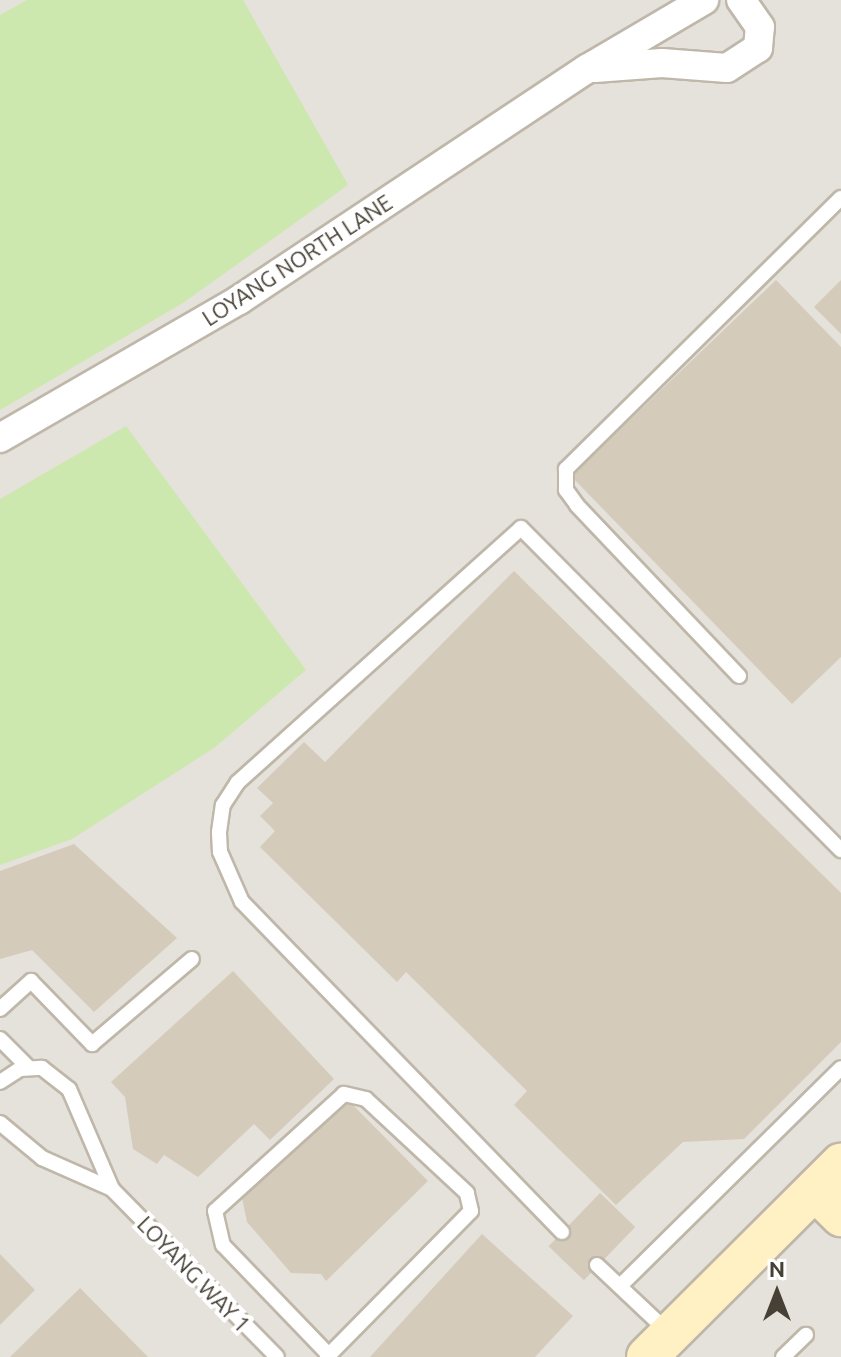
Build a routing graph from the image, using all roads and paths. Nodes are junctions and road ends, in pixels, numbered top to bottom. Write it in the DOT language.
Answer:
graph roads {
  1 [pos="704,0"];
  2 [pos="741,0"];
  3 [pos="587,69"];
  4 [pos="837,208"];
  5 [pos="0,438"];
  6 [pos="739,676"];
  7 [pos="841,850"];
  8 [pos="192,959"];
  9 [pos="0,1009"];
  10 [pos="0,1039"];
  11 [pos="29,1068"];
  12 [pos="841,1068"];
  13 [pos="0,1082"];
  14 [pos="0,1123"];
  15 [pos="112,1189"];
  16 [pos="834,1196"];
  17 [pos="562,1232"];
  18 [pos="597,1265"];
  19 [pos="620,1286"];
  20 [pos="806,1335"];
  21 [pos="668,1349"];
  22 [pos="328,1356"];
  23 [pos="277,1357"];
  24 [pos="783,1357"];
  1 -- 3 [label="street, LOYANG NORTH LANE"];
  2 -- 3 [label="street, LOYANG NORTH LANE"];
  3 -- 5 [label="street, LOYANG NORTH LANE"];
  4 -- 6 [label="lane"];
  7 -- 17 [label="lane"];
  8 -- 9 [label="lane"];
  10 -- 11 [label="lane, LOYANG WAY 1"];
  11 -- 13 [label="lane"];
  11 -- 15 [label="lane, LOYANG WAY 1"];
  12 -- 19 [label="lane"];
  14 -- 15 [label="lane, LOYANG WAY 1"];
  15 -- 23 [label="lane, LOYANG WAY 1"];
  16 -- 21 [label="main road"];
  18 -- 19 [label="lane"];
  19 -- 21 [label="lane"];
  20 -- 24 [label="lane"];
  22 -- 22 [label="lane"];
}
